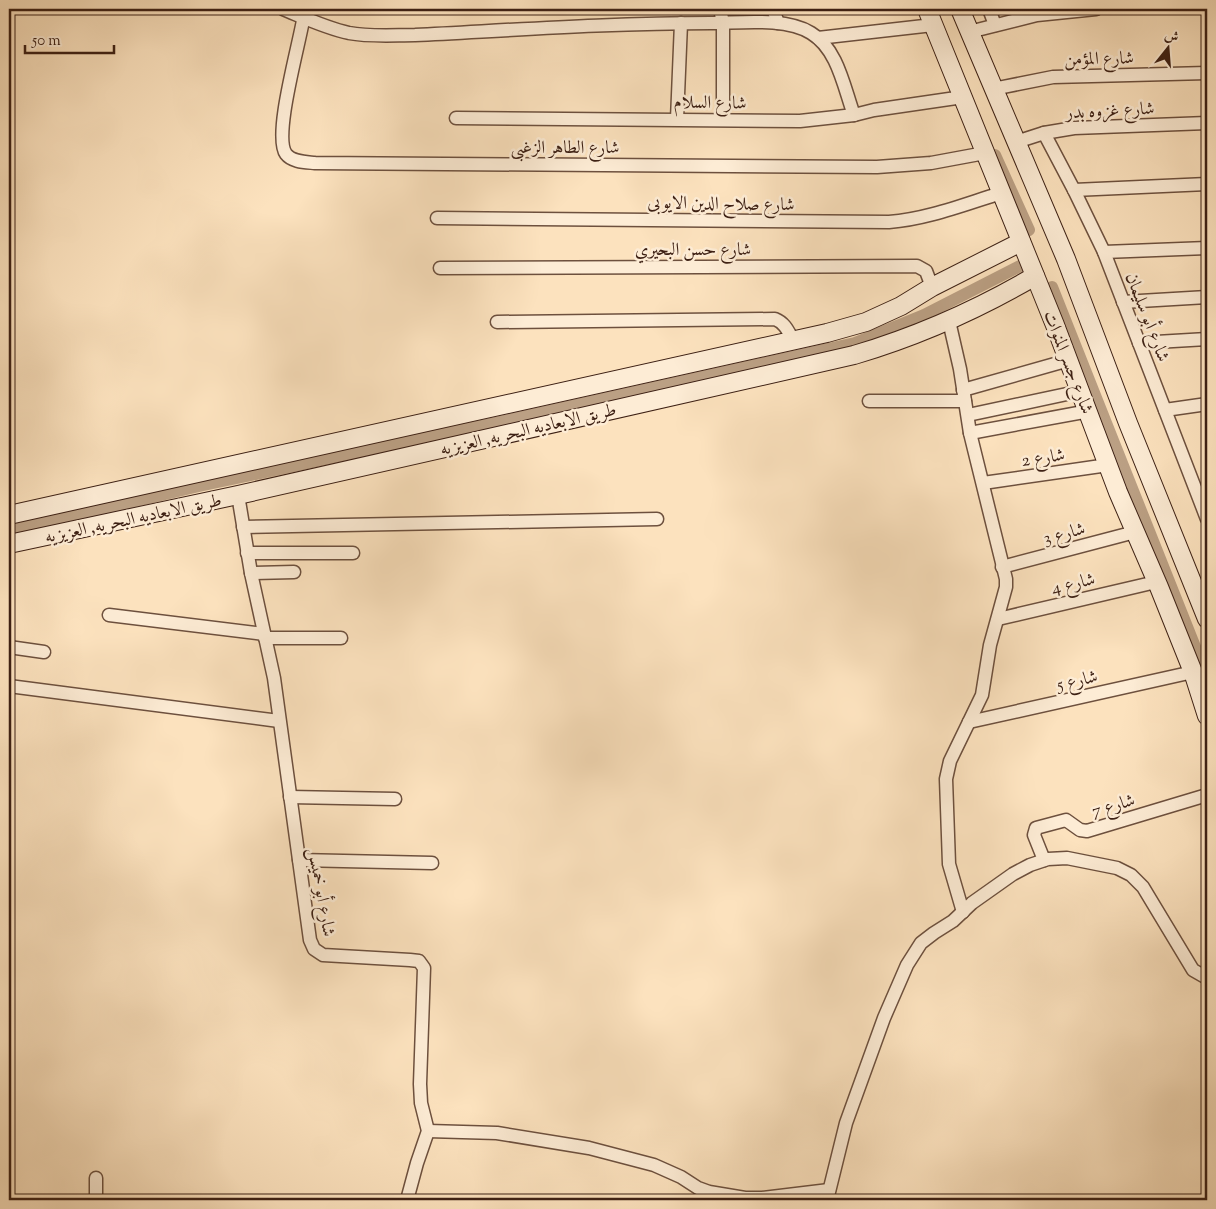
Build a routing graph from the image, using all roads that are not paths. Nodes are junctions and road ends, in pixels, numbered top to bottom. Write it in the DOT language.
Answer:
graph roads {
  1 [pos="283,9"];
  2 [pos="720,9"];
  3 [pos="773,9"];
  4 [pos="960,9"];
  5 [pos="990,9"];
  6 [pos="1096,9"];
  7 [pos="305,13"];
  8 [pos="930,17"];
  9 [pos="681,23"];
  10 [pos="722,23"];
  11 [pos="778,23"];
  12 [pos="995,25"];
  13 [pos="969,32"];
  14 [pos="818,38"];
  15 [pos="1207,73"];
  16 [pos="993,89"];
  17 [pos="963,97"];
  18 [pos="854,115"];
  19 [pos="456,118"];
  20 [pos="677,119"];
  21 [pos="723,120"];
  22 [pos="1207,123"];
  23 [pos="1044,133"];
  24 [pos="1016,142"];
  25 [pos="985,153"];
  26 [pos="1207,184"];
  27 [pos="1074,190"];
  28 [pos="1001,193"];
  29 [pos="437,218"];
  30 [pos="1021,242"];
  31 [pos="1207,248"];
  32 [pos="1104,252"];
  33 [pos="440,268"];
  34 [pos="1035,276"];
  35 [pos="932,287"];
  36 [pos="1207,297"];
  37 [pos="1123,302"];
  38 [pos="949,321"];
  39 [pos="497,322"];
  40 [pos="1207,339"];
  41 [pos="793,340"];
  42 [pos="1139,343"];
  43 [pos="1069,360"];
  44 [pos="1081,390"];
  45 [pos="964,396"];
  46 [pos="869,400"];
  47 [pos="1207,404"];
  48 [pos="1166,410"];
  49 [pos="1089,411"];
  50 [pos="968,415"];
  51 [pos="970,433"];
  52 [pos="1108,465"];
  53 [pos="983,483"];
  54 [pos="1201,485"];
  55 [pos="238,495"];
  56 [pos="9,516"];
  57 [pos="1207,517"];
  58 [pos="657,519"];
  59 [pos="243,527"];
  60 [pos="1135,532"];
  61 [pos="9,544"];
  62 [pos="248,553"];
  63 [pos="353,553"];
  64 [pos="1002,567"];
  65 [pos="294,572"];
  66 [pos="251,573"];
  67 [pos="1156,582"];
  68 [pos="109,615"];
  69 [pos="998,619"];
  70 [pos="1207,619"];
  71 [pos="264,636"];
  72 [pos="341,638"];
  73 [pos="9,647"];
  74 [pos="44,652"];
  75 [pos="1193,672"];
  76 [pos="9,686"];
  77 [pos="1207,716"];
  78 [pos="279,721"];
  79 [pos="969,722"];
  80 [pos="1207,795"];
  81 [pos="290,797"];
  82 [pos="396,799"];
  83 [pos="299,860"];
  84 [pos="1044,860"];
  85 [pos="432,863"];
  86 [pos="963,912"];
  87 [pos="1207,978"];
  88 [pos="428,1132"];
  89 [pos="96,1178"];
  90 [pos="828,1195"];
  91 [pos="96,1200"];
  92 [pos="407,1200"];
  1 -- 7 [label="street"];
  2 -- 10 [label="street"];
  3 -- 11 [label="street"];
  4 -- 13 [label="street, شارع جسر المنوات"];
  5 -- 12 [label="street"];
  6 -- 12 [label="street"];
  7 -- 9 [label="street"];
  7 -- 25 [label="street, شارع الطاهر الزغبى"];
  8 -- 14 [label="street"];
  8 -- 17 [label="street, شارع جسر المنوات"];
  9 -- 10 [label="street"];
  9 -- 20 [label="street"];
  10 -- 11 [label="street"];
  10 -- 21 [label="street"];
  11 -- 14 [label="street"];
  12 -- 13 [label="street"];
  13 -- 16 [label="street, شارع جسر المنوات"];
  14 -- 18 [label="street"];
  15 -- 16 [label="street, شارع المؤمن"];
  16 -- 24 [label="street, شارع جسر المنوات"];
  17 -- 18 [label="street, شارع السلام"];
  17 -- 25 [label="street, شارع جسر المنوات"];
  18 -- 21 [label="street, شارع السلام"];
  19 -- 20 [label="street, شارع السلام"];
  20 -- 21 [label="street, شارع السلام"];
  22 -- 23 [label="street, شارع غزوه بدر"];
  23 -- 24 [label="street, شارع غزوه بدر"];
  23 -- 27 [label="street, شارع أبو سليمان"];
  24 -- 70 [label="street, شارع جسر المنوات"];
  25 -- 28 [label="street, شارع جسر المنوات"];
  26 -- 27 [label="street"];
  27 -- 32 [label="street, شارع أبو سليمان"];
  28 -- 29 [label="street, شارع صلاح الدين الايوبى"];
  28 -- 30 [label="street, شارع جسر المنوات"];
  30 -- 34 [label="street, شارع جسر المنوات"];
  30 -- 35 [label="street, طريق الابعاديه البحريه, العزيزيه"];
  31 -- 32 [label="street"];
  32 -- 37 [label="street, شارع أبو سليمان"];
  33 -- 35 [label="street, شارع حسن البحيري"];
  34 -- 38 [label="street, طريق الابعاديه البحريه, العزيزيه"];
  34 -- 43 [label="street, شارع جسر المنوات"];
  35 -- 41 [label="street, طريق الابعاديه البحريه, العزيزيه"];
  36 -- 37 [label="street"];
  37 -- 42 [label="street, شارع أبو سليمان"];
  38 -- 45 [label="street"];
  38 -- 55 [label="street, طريق الابعاديه البحريه, العزيزيه"];
  39 -- 41 [label="street"];
  40 -- 42 [label="street"];
  41 -- 56 [label="street, طريق الابعاديه البحريه, العزيزيه"];
  42 -- 48 [label="street, شارع أبو سليمان"];
  43 -- 44 [label="street, شارع جسر المنوات"];
  43 -- 45 [label="street"];
  44 -- 49 [label="street, شارع جسر المنوات"];
  44 -- 50 [label="street"];
  45 -- 46 [label="street"];
  45 -- 50 [label="street"];
  47 -- 48 [label="street"];
  48 -- 54 [label="street, شارع أبو سليمان"];
  49 -- 51 [label="street"];
  49 -- 52 [label="street, شارع جسر المنوات"];
  50 -- 51 [label="street"];
  51 -- 53 [label="street"];
  52 -- 53 [label="street, شارع 2"];
  52 -- 60 [label="street, شارع جسر المنوات"];
  53 -- 64 [label="street"];
  54 -- 57 [label="street, شارع أبو سليمان"];
  55 -- 59 [label="street, شارع أبو خميس"];
  55 -- 61 [label="street, طريق الابعاديه البحريه, العزيزيه"];
  58 -- 59 [label="street"];
  59 -- 62 [label="street, شارع أبو خميس"];
  60 -- 64 [label="street, شارع 3"];
  60 -- 67 [label="street, شارع جسر المنوات"];
  62 -- 63 [label="street"];
  62 -- 66 [label="street, شارع أبو خميس"];
  64 -- 69 [label="street"];
  65 -- 66 [label="street"];
  66 -- 71 [label="street, شارع أبو خميس"];
  67 -- 69 [label="street, شارع 4"];
  67 -- 75 [label="street, شارع جسر المنوات"];
  68 -- 71 [label="street"];
  69 -- 79 [label="street"];
  71 -- 72 [label="street"];
  71 -- 78 [label="street, شارع أبو خميس"];
  73 -- 74 [label="street"];
  75 -- 77 [label="street, شارع جسر المنوات"];
  75 -- 79 [label="street, شارع 5"];
  76 -- 78 [label="street"];
  78 -- 81 [label="street, شارع أبو خميس"];
  79 -- 86 [label="street"];
  80 -- 84 [label="street, شارع 7"];
  81 -- 82 [label="street"];
  81 -- 83 [label="street, شارع أبو خميس"];
  83 -- 85 [label="street"];
  83 -- 88 [label="street, شارع أبو خميس"];
  84 -- 86 [label="street"];
  84 -- 87 [label="street"];
  86 -- 90 [label="street"];
  88 -- 90 [label="street"];
  88 -- 92 [label="street"];
  89 -- 91 [label="street"];
}
